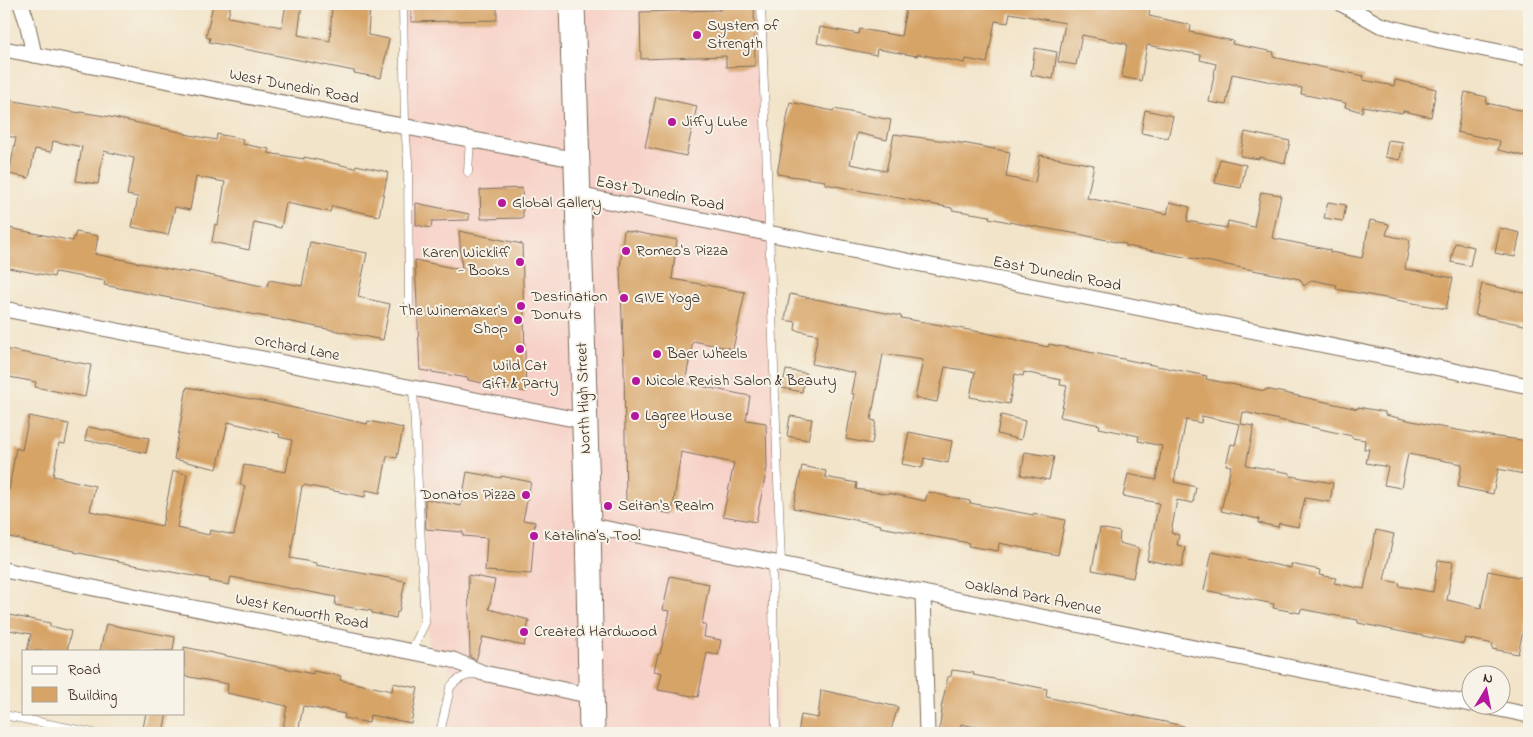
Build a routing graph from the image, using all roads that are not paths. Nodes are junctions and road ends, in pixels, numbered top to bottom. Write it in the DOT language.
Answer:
graph roads {
  1 [pos="21,4"];
  2 [pos="403,4"];
  3 [pos="572,4"];
  4 [pos="761,4"];
  5 [pos="1342,4"];
  6 [pos="4,49"];
  7 [pos="34,55"];
  8 [pos="1529,58"];
  9 [pos="405,127"];
  10 [pos="470,139"];
  11 [pos="577,160"];
  12 [pos="468,172"];
  13 [pos="578,195"];
  14 [pos="769,234"];
  15 [pos="4,309"];
  16 [pos="409,312"];
  17 [pos="1529,386"];
  18 [pos="413,388"];
  19 [pos="584,421"];
  20 [pos="588,525"];
  21 [pos="776,563"];
  22 [pos="4,570"];
  23 [pos="923,593"];
  24 [pos="411,652"];
  25 [pos="483,673"];
  26 [pos="592,696"];
  27 [pos="1460,702"];
  28 [pos="1510,711"];
  29 [pos="4,715"];
  30 [pos="1529,715"];
  31 [pos="58,730"];
  32 [pos="93,733"];
  33 [pos="440,733"];
  34 [pos="592,733"];
  35 [pos="776,733"];
  36 [pos="927,733"];
  1 -- 7 [label="street"];
  2 -- 9 [label="lane"];
  3 -- 11 [label="main road, North High Street"];
  4 -- 14 [label="lane"];
  5 -- 8 [label="street"];
  6 -- 7 [label="street, West Dunedin Road"];
  7 -- 9 [label="street, West Dunedin Road"];
  9 -- 10 [label="street, West Dunedin Road"];
  9 -- 16 [label="lane"];
  10 -- 11 [label="street, West Dunedin Road"];
  10 -- 12 [label="lane"];
  11 -- 13 [label="main road, North High Street"];
  13 -- 14 [label="street, East Dunedin Road"];
  13 -- 19 [label="main road, North High Street"];
  14 -- 17 [label="street, East Dunedin Road"];
  14 -- 21 [label="lane"];
  15 -- 18 [label="street, Orchard Lane"];
  18 -- 19 [label="street, Orchard Lane"];
  18 -- 24 [label="lane"];
  19 -- 20 [label="main road, North High Street"];
  20 -- 21 [label="street, Oakland Park Avenue"];
  20 -- 26 [label="main road, North High Street"];
  21 -- 23 [label="street, Oakland Park Avenue"];
  21 -- 35 [label="lane"];
  22 -- 24 [label="street, West Kenworth Road"];
  23 -- 27 [label="street, Oakland Park Avenue"];
  23 -- 36 [label="street"];
  24 -- 25 [label="street, West Kenworth Road"];
  25 -- 26 [label="street, West Kenworth Road"];
  25 -- 33 [label="lane"];
  26 -- 34 [label="main road, North High Street"];
  28 -- 30 [label="street"];
  29 -- 31 [label="lane"];
  31 -- 32 [label="lane"];
}
